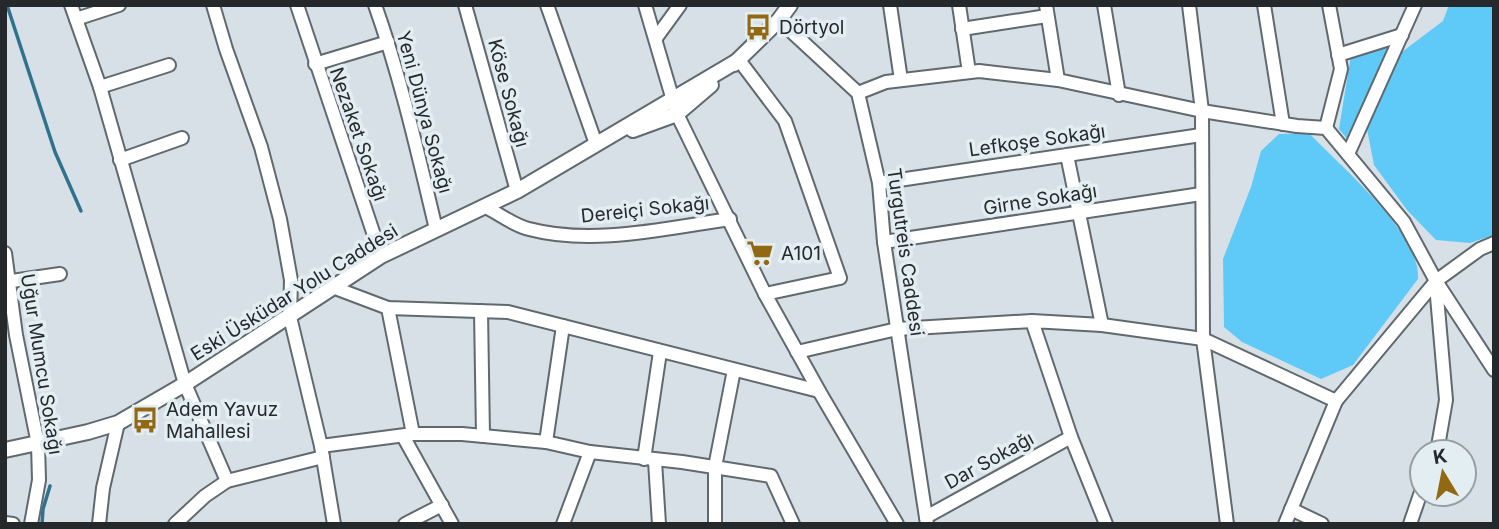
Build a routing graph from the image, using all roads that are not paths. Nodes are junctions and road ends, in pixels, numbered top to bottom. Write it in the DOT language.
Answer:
graph roads {
  1 [pos="71,5"];
  2 [pos="119,5"];
  3 [pos="213,5"];
  4 [pos="296,5"];
  5 [pos="375,5"];
  6 [pos="466,5"];
  7 [pos="547,5"];
  8 [pos="645,5"];
  9 [pos="680,5"];
  10 [pos="790,5"];
  11 [pos="890,5"];
  12 [pos="959,5"];
  13 [pos="1104,5"];
  14 [pos="1189,5"];
  15 [pos="1264,5"];
  16 [pos="1329,5"];
  17 [pos="1415,5"];
  18 [pos="1046,11"];
  19 [pos="76,19"];
  20 [pos="779,20"];
  21 [pos="962,29"];
  22 [pos="1402,35"];
  23 [pos="656,38"];
  24 [pos="388,41"];
  25 [pos="1338,55"];
  26 [pos="739,60"];
  27 [pos="315,64"];
  28 [pos="169,65"];
  29 [pos="969,72"];
  30 [pos="901,80"];
  31 [pos="1058,80"];
  32 [pos="100,87"];
  33 [pos="858,93"];
  34 [pos="1119,94"];
  35 [pos="673,100"];
  36 [pos="1202,111"];
  37 [pos="677,114"];
  38 [pos="1283,124"];
  39 [pos="1326,128"];
  40 [pos="1201,135"];
  41 [pos="182,138"];
  42 [pos="596,144"];
  43 [pos="1348,154"];
  44 [pos="1068,155"];
  45 [pos="120,160"];
  46 [pos="879,183"];
  47 [pos="517,191"];
  48 [pos="1201,194"];
  49 [pos="486,207"];
  50 [pos="1079,212"];
  51 [pos="730,219"];
  52 [pos="436,229"];
  53 [pos="884,242"];
  54 [pos="1494,243"];
  55 [pos="5,253"];
  56 [pos="381,256"];
  57 [pos="60,274"];
  58 [pos="7,281"];
  59 [pos="1436,281"];
  60 [pos="335,288"];
  61 [pos="765,294"];
  62 [pos="388,308"];
  63 [pos="481,311"];
  64 [pos="290,317"];
  65 [pos="1032,321"];
  66 [pos="1102,325"];
  67 [pos="562,326"];
  68 [pos="898,329"];
  69 [pos="1203,339"];
  70 [pos="660,352"];
  71 [pos="797,352"];
  72 [pos="734,370"];
  73 [pos="1494,370"];
  74 [pos="186,384"];
  75 [pos="819,391"];
  76 [pos="1336,401"];
  77 [pos="118,423"];
  78 [pos="408,435"];
  79 [pos="483,436"];
  80 [pos="1071,437"];
  81 [pos="1439,438"];
  82 [pos="546,442"];
  83 [pos="38,444"];
  84 [pos="5,450"];
  85 [pos="322,451"];
  86 [pos="590,452"];
  87 [pos="650,460"];
  88 [pos="715,467"];
  89 [pos="227,481"];
  90 [pos="442,505"];
  91 [pos="1291,509"];
  92 [pos="927,520"];
  93 [pos="5,523"];
  94 [pos="13,524"];
  95 [pos="31,524"];
  96 [pos="99,524"];
  97 [pos="175,524"];
  98 [pos="334,524"];
  99 [pos="405,524"];
  100 [pos="452,524"];
  101 [pos="563,524"];
  102 [pos="659,524"];
  103 [pos="715,524"];
  104 [pos="793,524"];
  105 [pos="897,524"];
  106 [pos="1106,524"];
  107 [pos="1227,524"];
  108 [pos="1285,524"];
  109 [pos="1322,524"];
  1 -- 19 [label="street"];
  2 -- 19 [label="street"];
  3 -- 64 [label="street"];
  4 -- 27 [label="street, Nezaket Sokağı"];
  5 -- 24 [label="street, Yeni Dünya Sokağı"];
  6 -- 47 [label="street, Köse Sokağı"];
  7 -- 42 [label="street"];
  8 -- 23 [label="street"];
  9 -- 23 [label="street"];
  10 -- 20 [label="street, Eski Üsküdar Yolu Caddesi"];
  11 -- 30 [label="street"];
  12 -- 21 [label="street"];
  13 -- 34 [label="street"];
  14 -- 36 [label="street"];
  15 -- 38 [label="street"];
  16 -- 25 [label="street"];
  17 -- 22 [label="street"];
  18 -- 21 [label="street"];
  18 -- 31 [label="street"];
  19 -- 32 [label="street"];
  20 -- 26 [label="street, Eski Üsküdar Yolu Caddesi"];
  20 -- 33 [label="street"];
  21 -- 29 [label="street"];
  22 -- 25 [label="street"];
  22 -- 43 [label="street"];
  23 -- 35 [label="street"];
  24 -- 27 [label="street, Nezaket Sokağı"];
  24 -- 52 [label="street, Yeni Dünya Sokağı"];
  25 -- 39 [label="street"];
  26 -- 35 [label="street, Eski Üsküdar Yolu Caddesi"];
  26 -- 37 [label="street, Eski Üsküdar Yolu Caddesi"];
  26 -- 61 [label="street"];
  27 -- 56 [label="street, Nezaket Sokağı"];
  28 -- 32 [label="street"];
  29 -- 30 [label="street"];
  29 -- 31 [label="street"];
  30 -- 33 [label="street"];
  31 -- 34 [label="street"];
  32 -- 45 [label="street"];
  33 -- 46 [label="street, Turgutreis Caddesi"];
  34 -- 36 [label="street"];
  35 -- 37 [label="street"];
  35 -- 42 [label="street, Eski Üsküdar Yolu Caddesi"];
  36 -- 38 [label="street"];
  36 -- 40 [label="street"];
  37 -- 42 [label="street, Eski Üsküdar Yolu Caddesi"];
  37 -- 51 [label="street"];
  38 -- 39 [label="street"];
  39 -- 43 [label="street"];
  40 -- 44 [label="street, Lefkoşe Sokağı"];
  40 -- 48 [label="street"];
  41 -- 45 [label="street"];
  42 -- 47 [label="street, Eski Üsküdar Yolu Caddesi"];
  43 -- 59 [label="street"];
  44 -- 46 [label="street, Lefkoşe Sokağı"];
  44 -- 50 [label="street"];
  45 -- 74 [label="street"];
  46 -- 53 [label="street, Turgutreis Caddesi"];
  47 -- 49 [label="street, Eski Üsküdar Yolu Caddesi"];
  48 -- 50 [label="street, Girne Sokağı"];
  48 -- 69 [label="street"];
  49 -- 51 [label="street, Dereiçi Sokağı"];
  49 -- 52 [label="street, Eski Üsküdar Yolu Caddesi"];
  50 -- 53 [label="street, Girne Sokağı"];
  50 -- 66 [label="street"];
  51 -- 61 [label="street"];
  52 -- 56 [label="street, Eski Üsküdar Yolu Caddesi"];
  53 -- 68 [label="street, Turgutreis Caddesi"];
  54 -- 59 [label="street"];
  55 -- 58 [label="street, Uğur Mumcu Sokağı"];
  56 -- 60 [label="street, Eski Üsküdar Yolu Caddesi"];
  57 -- 58 [label="street"];
  58 -- 83 [label="street, Uğur Mumcu Sokağı"];
  59 -- 73 [label="street"];
  59 -- 76 [label="street"];
  59 -- 81 [label="street"];
  60 -- 62 [label="street"];
  60 -- 64 [label="street, Eski Üsküdar Yolu Caddesi"];
  61 -- 71 [label="street"];
  62 -- 63 [label="street"];
  62 -- 78 [label="street"];
  63 -- 67 [label="street"];
  63 -- 79 [label="street"];
  64 -- 74 [label="street, Eski Üsküdar Yolu Caddesi"];
  64 -- 85 [label="street"];
  65 -- 66 [label="street"];
  65 -- 68 [label="street"];
  65 -- 80 [label="street"];
  66 -- 69 [label="street"];
  67 -- 70 [label="street"];
  67 -- 82 [label="street"];
  68 -- 71 [label="street"];
  68 -- 92 [label="street, Turgutreis Caddesi"];
  69 -- 76 [label="street"];
  69 -- 107 [label="street"];
  70 -- 72 [label="street"];
  70 -- 87 [label="street"];
  71 -- 75 [label="street"];
  72 -- 75 [label="street"];
  72 -- 88 [label="street"];
  74 -- 77 [label="street, Eski Üsküdar Yolu Caddesi"];
  74 -- 89 [label="street"];
  75 -- 105 [label="street"];
  76 -- 91 [label="street"];
  77 -- 83 [label="street, Eski Üsküdar Yolu Caddesi"];
  77 -- 96 [label="street"];
  78 -- 79 [label="street"];
  78 -- 85 [label="street"];
  78 -- 90 [label="street"];
  79 -- 82 [label="street"];
  80 -- 92 [label="street, Dar Sokağı"];
  80 -- 106 [label="street"];
  82 -- 86 [label="street"];
  83 -- 84 [label="street, Eski Üsküdar Yolu Caddesi"];
  83 -- 95 [label="street, Uğur Mumcu Sokağı"];
  85 -- 89 [label="street"];
  85 -- 98 [label="street"];
  86 -- 87 [label="street"];
  86 -- 101 [label="street"];
  87 -- 88 [label="street"];
  87 -- 102 [label="street"];
  88 -- 103 [label="street"];
  88 -- 104 [label="street"];
  89 -- 97 [label="street"];
  90 -- 99 [label="street"];
  90 -- 100 [label="street"];
  91 -- 108 [label="street"];
  91 -- 109 [label="street"];
  93 -- 94 [label="street"];
}
